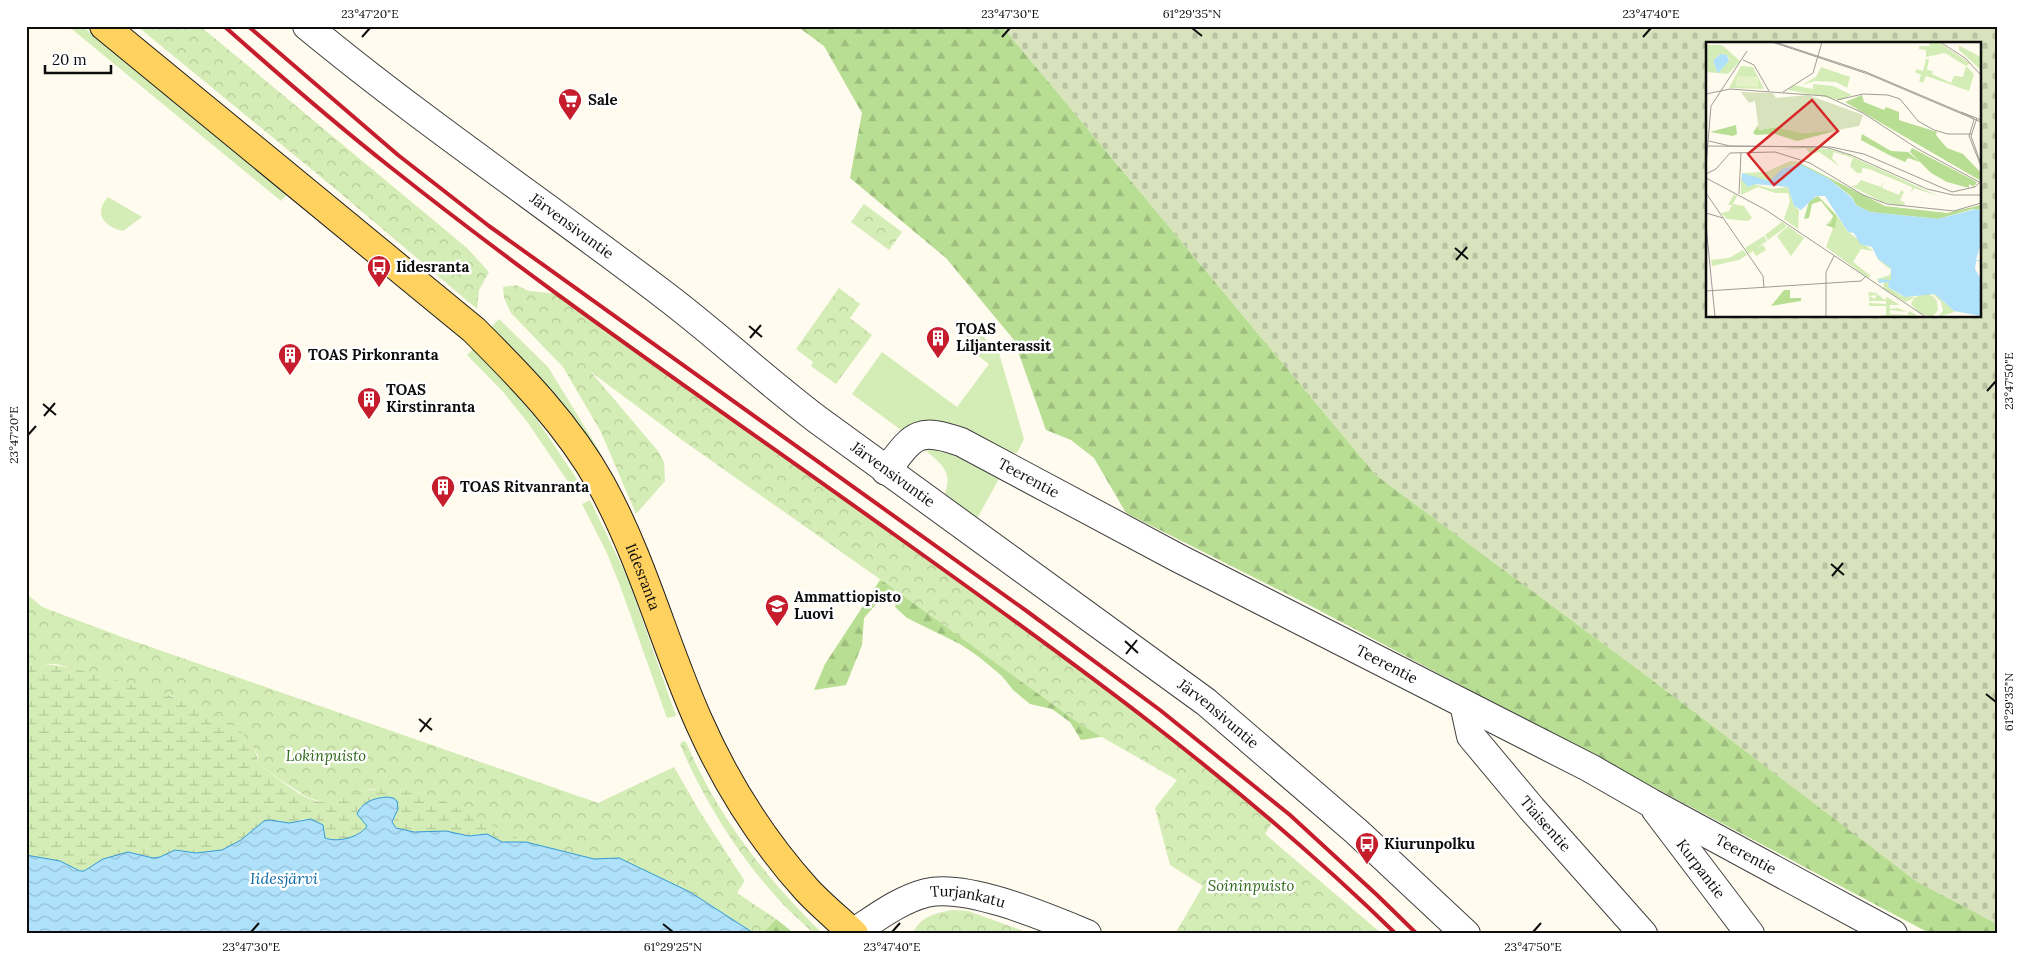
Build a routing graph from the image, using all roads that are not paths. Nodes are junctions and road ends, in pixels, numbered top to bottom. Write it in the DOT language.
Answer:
graph roads {
  1 [pos="104,26"];
  2 [pos="308,26"];
  3 [pos="886,471"];
  4 [pos="1464,704"];
  5 [pos="1650,803"];
  6 [pos="853,933"];
  7 [pos="1088,934"];
  8 [pos="1466,934"];
  9 [pos="1643,934"];
  10 [pos="1750,934"];
  11 [pos="1893,934"];
  1 -- 6 [label="main road, Iidesranta"];
  2 -- 3 [label="street, Järvensivuntie"];
  3 -- 4 [label="street, Teerentie"];
  3 -- 8 [label="street, Järvensivuntie"];
  4 -- 5 [label="street, Teerentie"];
  4 -- 9 [label="street, Tiaisentie"];
  5 -- 10 [label="street, Kurpantie"];
  5 -- 11 [label="street, Teerentie"];
  6 -- 7 [label="street, Turjankatu"];
}
